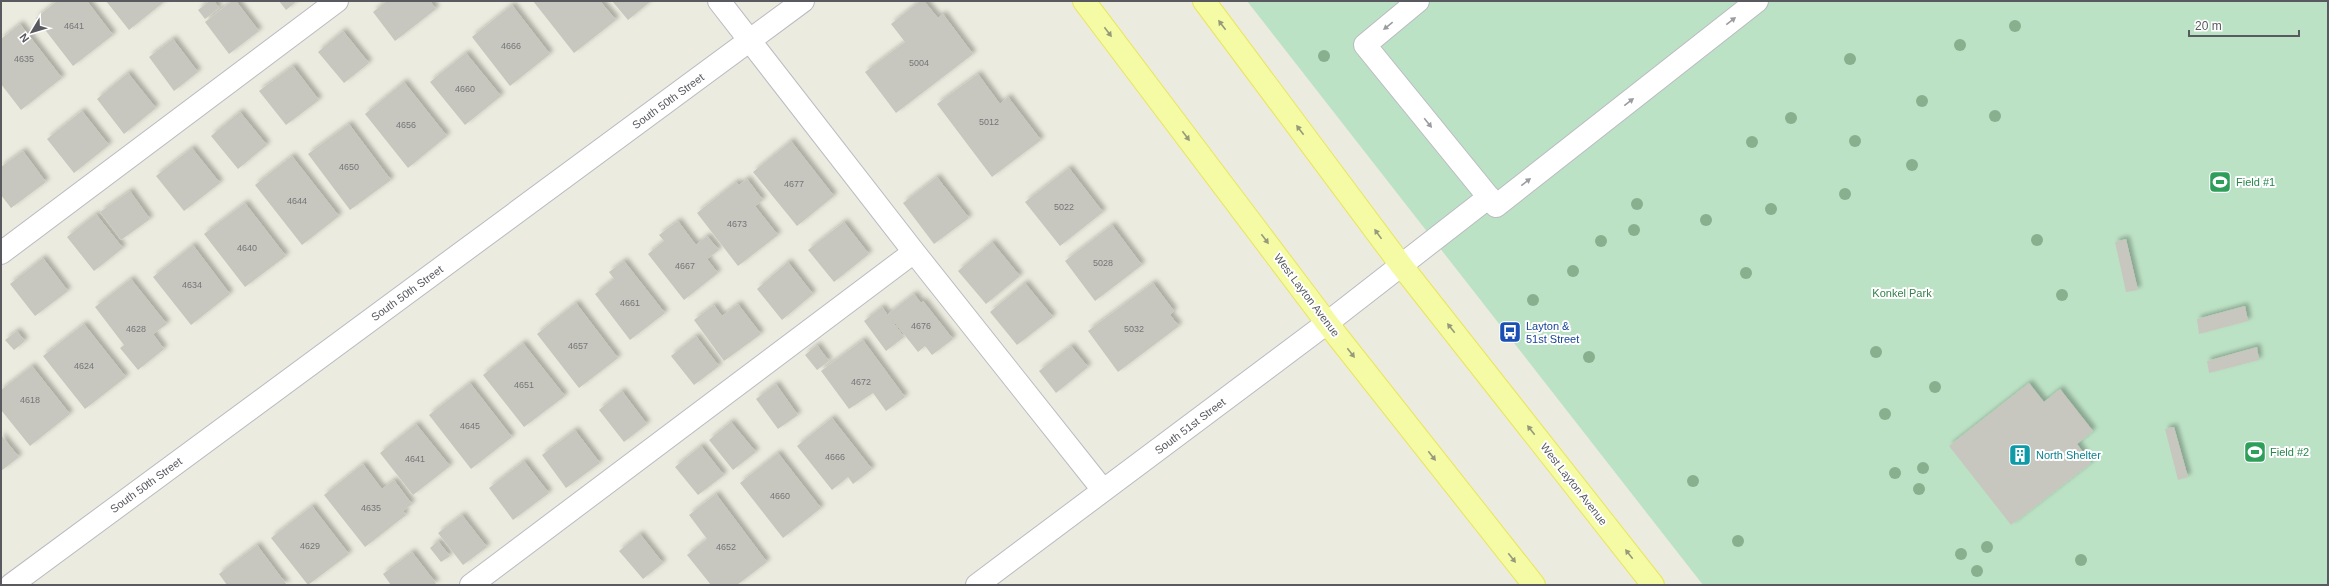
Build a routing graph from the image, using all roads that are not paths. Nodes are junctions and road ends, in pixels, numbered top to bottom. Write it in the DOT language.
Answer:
graph roads {
  1 [pos="337,1"];
  2 [pos="719,1"];
  3 [pos="802,1"];
  4 [pos="1084,1"];
  5 [pos="1204,1"];
  6 [pos="1418,1"];
  7 [pos="1757,1"];
  8 [pos="750,40"];
  9 [pos="1489,197"];
  10 [pos="914,252"];
  11 [pos="1,253"];
  12 [pos="1401,265"];
  13 [pos="1327,323"];
  14 [pos="1104,490"];
  15 [pos="11,585"];
  16 [pos="471,585"];
  17 [pos="978,585"];
  18 [pos="1534,585"];
  19 [pos="1653,585"];
  1 -- 11 [label="street"];
  2 -- 8 [label="street"];
  3 -- 8 [label="street, South 50th Street"];
  4 -- 13 [label="main road, West Layton Avenue, one-way"];
  12 -- 5 [label="main road, West Layton Avenue, one-way"];
  6 -- 9 [label="street, one-way"];
  9 -- 7 [label="street, one-way"];
  8 -- 10 [label="street"];
  8 -- 15 [label="street, South 50th Street"];
  9 -- 12 [label="street, South 51st Street"];
  10 -- 14 [label="street"];
  10 -- 16 [label="street"];
  12 -- 13 [label="street, South 51st Street"];
  19 -- 12 [label="main road, West Layton Avenue, one-way"];
  13 -- 14 [label="street, South 51st Street"];
  13 -- 18 [label="main road, West Layton Avenue, one-way"];
  14 -- 17 [label="street, South 51st Street"];
}
